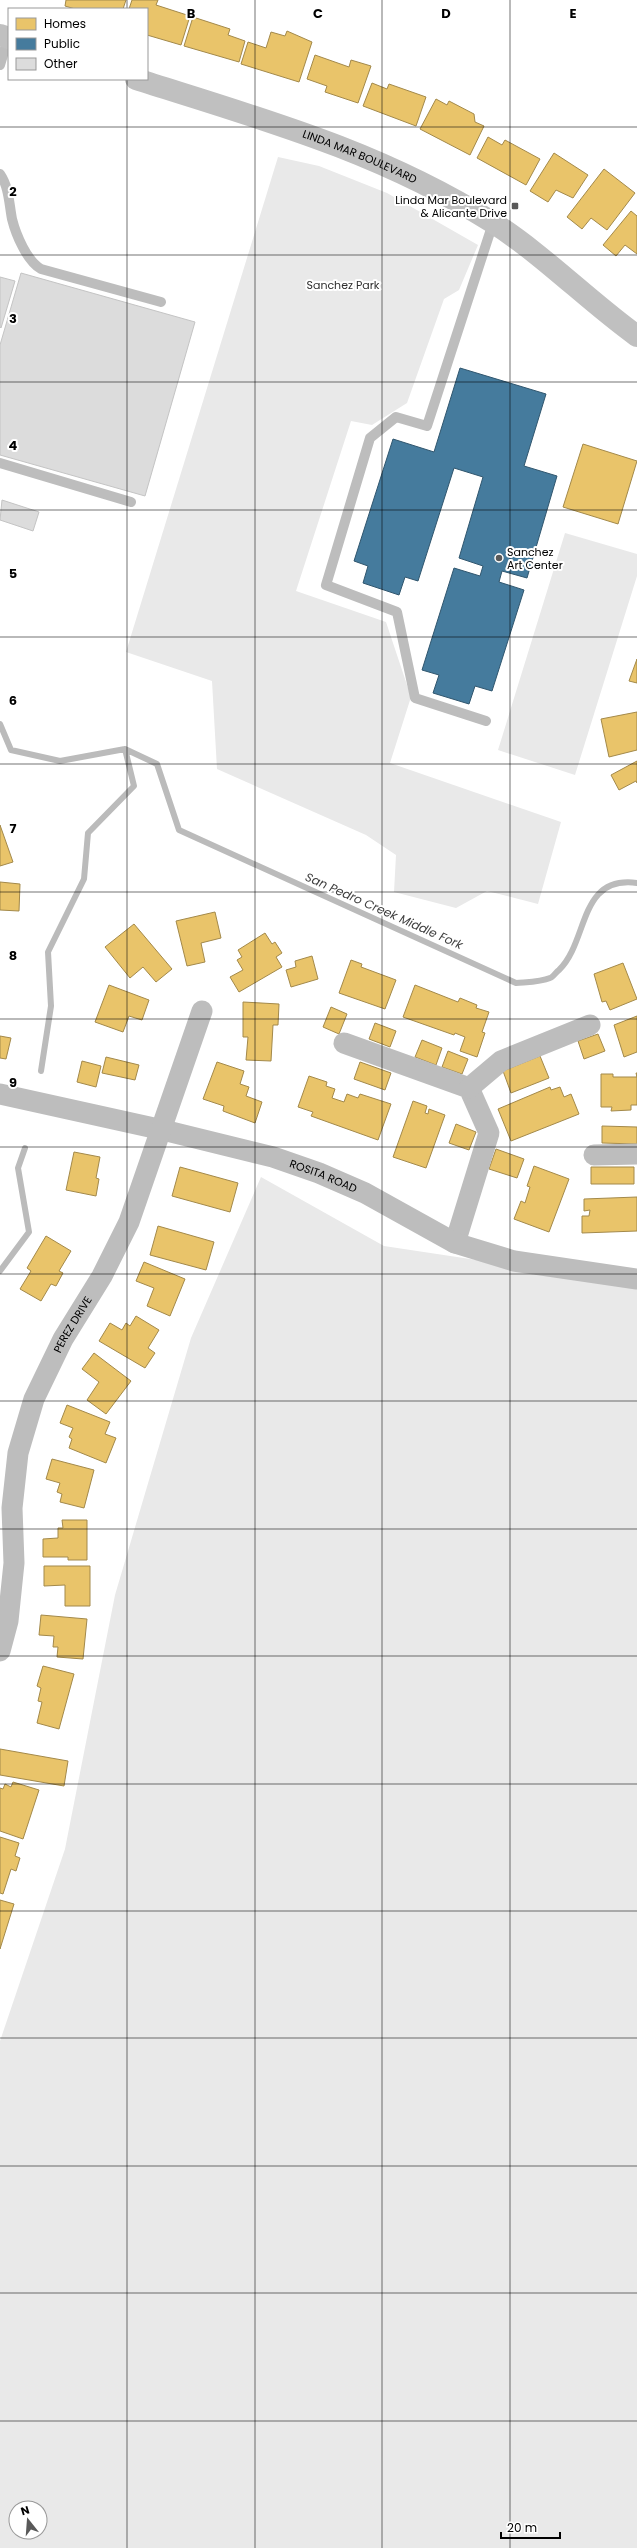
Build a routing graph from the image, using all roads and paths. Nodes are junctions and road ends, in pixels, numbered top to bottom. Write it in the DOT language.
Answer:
graph roads {
  1 [pos="6,37"];
  2 [pos="0,65"];
  3 [pos="139,80"];
  4 [pos="0,174"];
  5 [pos="493,222"];
  6 [pos="161,302"];
  7 [pos="637,336"];
  8 [pos="0,463"];
  9 [pos="131,502"];
  10 [pos="486,722"];
  11 [pos="202,1011"];
  12 [pos="590,1025"];
  13 [pos="344,1042"];
  14 [pos="469,1088"];
  15 [pos="0,1094"];
  16 [pos="163,1130"];
  17 [pos="594,1154"];
  18 [pos="637,1154"];
  19 [pos="455,1243"];
  20 [pos="637,1279"];
  21 [pos="4,1621"];
  22 [pos="0,1651"];
  1 -- 2 [label="lane"];
  3 -- 5 [label="street, LINDA MAR BOULEVARD"];
  4 -- 6 [label="lane"];
  5 -- 7 [label="street, LINDA MAR BOULEVARD"];
  5 -- 10 [label="lane"];
  8 -- 9 [label="lane"];
  11 -- 16 [label="street, PEREZ DRIVE"];
  12 -- 14 [label="street"];
  13 -- 14 [label="street"];
  14 -- 19 [label="street"];
  15 -- 16 [label="street, ROSITA ROAD"];
  16 -- 19 [label="street, ROSITA ROAD"];
  16 -- 21 [label="street, PEREZ DRIVE"];
  17 -- 18 [label="street"];
  19 -- 20 [label="street, ROSITA ROAD"];
  21 -- 22 [label="street, PEREZ DRIVE"];
}
